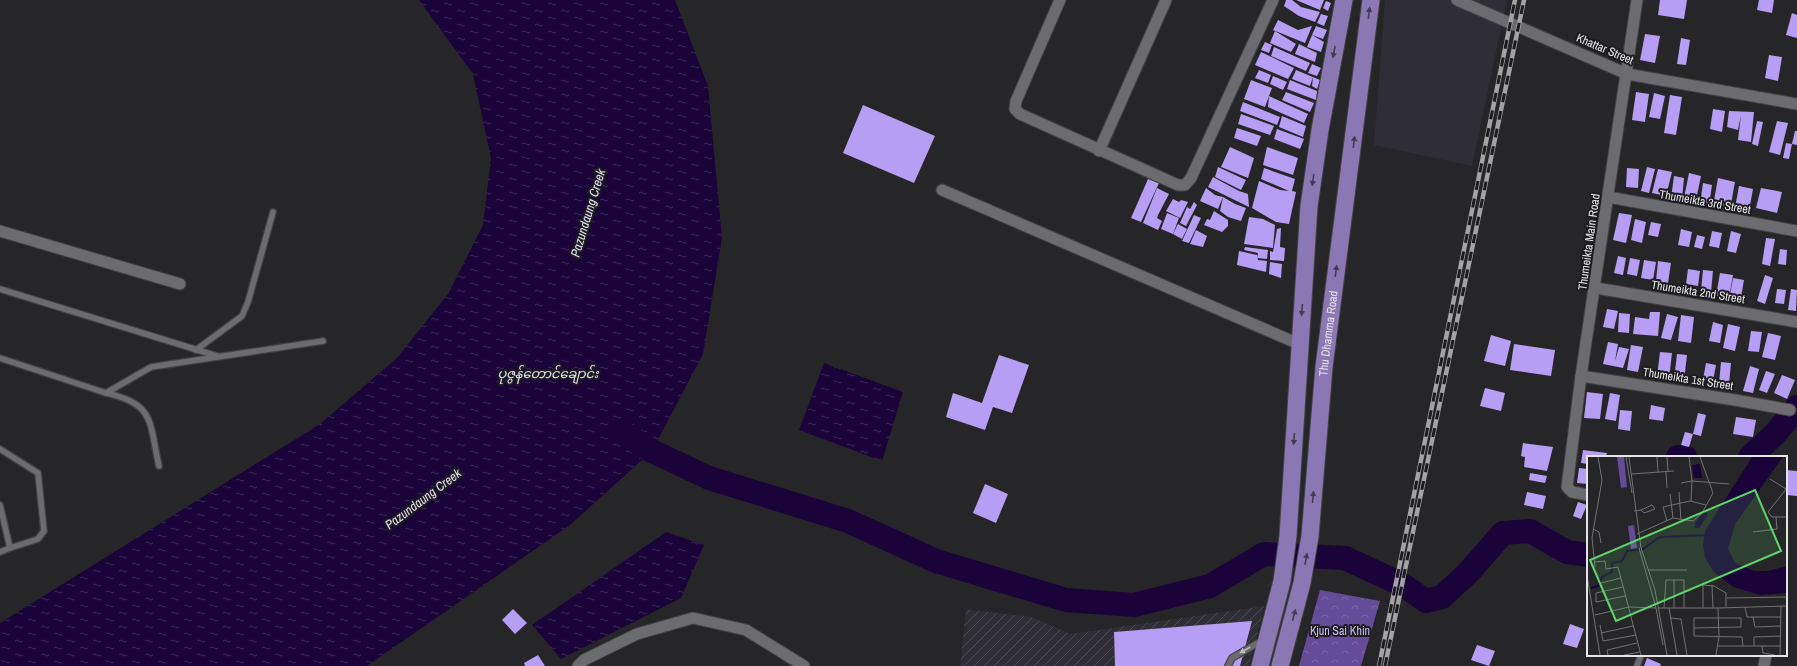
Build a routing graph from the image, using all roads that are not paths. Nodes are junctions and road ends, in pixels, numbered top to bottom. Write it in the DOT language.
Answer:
graph roads {
  1 [pos="1060,0"];
  2 [pos="1166,0"];
  3 [pos="1273,0"];
  4 [pos="1344,0"];
  5 [pos="1371,0"];
  6 [pos="1457,0"];
  7 [pos="1637,0"];
  8 [pos="1627,74"];
  9 [pos="1797,104"];
  10 [pos="1099,151"];
  11 [pos="942,190"];
  12 [pos="1608,197"];
  13 [pos="273,212"];
  14 [pos="0,231"];
  15 [pos="1797,231"];
  16 [pos="180,284"];
  17 [pos="1596,288"];
  18 [pos="0,289"];
  19 [pos="1797,322"];
  20 [pos="323,342"];
  21 [pos="1299,344"];
  22 [pos="196,350"];
  23 [pos="220,357"];
  24 [pos="0,358"];
  25 [pos="1582,376"];
  26 [pos="106,393"];
  27 [pos="1790,410"];
  28 [pos="0,449"];
  29 [pos="159,466"];
  30 [pos="1587,495"];
  31 [pos="0,505"];
  32 [pos="10,548"];
  33 [pos="0,552"];
  34 [pos="1268,634"];
  35 [pos="1288,634"];
  36 [pos="1641,656"];
  37 [pos="1766,656"];
  38 [pos="578,666"];
  39 [pos="804,666"];
  40 [pos="1228,666"];
  41 [pos="1260,666"];
  42 [pos="1280,666"];
  43 [pos="1637,666"];
  44 [pos="1764,666"];
  1 -- 10 [label="street"];
  2 -- 10 [label="street"];
  3 -- 10 [label="street"];
  4 -- 21 [label="main road, one-way"];
  35 -- 5 [label="main road, Thu Dhamma Road, one-way"];
  6 -- 8 [label="street, Khattar Street"];
  7 -- 8 [label="street, Thumeikta Main Road"];
  8 -- 9 [label="street, Khattar Street"];
  8 -- 12 [label="street, Thumeikta Main Road"];
  11 -- 21 [label="street"];
  12 -- 15 [label="street, Thumeikta 3rd Street"];
  12 -- 17 [label="street, Thumeikta Main Road"];
  13 -- 22 [label="lane"];
  14 -- 16 [label="street"];
  17 -- 19 [label="street, Thumeikta 2nd Street"];
  17 -- 25 [label="street, Thumeikta Main Road"];
  18 -- 22 [label="lane"];
  20 -- 23 [label="lane"];
  21 -- 34 [label="main road, one-way"];
  22 -- 23 [label="lane"];
  23 -- 26 [label="lane"];
  24 -- 26 [label="lane"];
  25 -- 27 [label="street, Thumeikta 1st Street"];
  25 -- 30 [label="street, Thumeikta Main Road"];
  26 -- 29 [label="lane"];
  28 -- 32 [label="lane"];
  31 -- 32 [label="lane"];
  32 -- 33 [label="lane"];
  34 -- 35 [label="main road"];
  34 -- 40 [label="lane, one-way"];
  34 -- 41 [label="main road"];
  35 -- 42 [label="main road, Thu Dhamma Road"];
  36 -- 43 [label="lane"];
  37 -- 44 [label="street"];
  38 -- 39 [label="street"];
}
